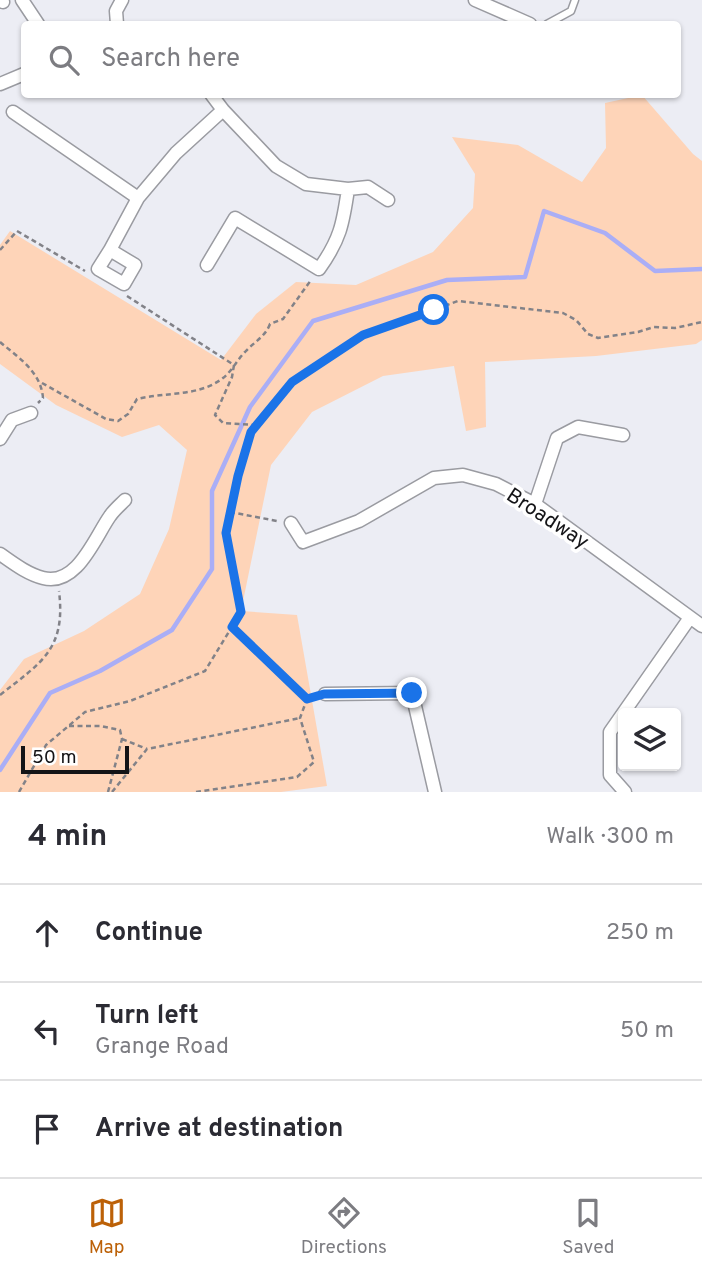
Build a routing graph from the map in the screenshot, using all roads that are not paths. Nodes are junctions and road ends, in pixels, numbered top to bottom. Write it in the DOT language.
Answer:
graph roads {
  1 [pos="22,0"];
  2 [pos="122,0"];
  3 [pos="475,0"];
  4 [pos="575,0"];
  5 [pos="36,21"];
  6 [pos="117,21"];
  7 [pos="523,21"];
  8 [pos="553,21"];
  9 [pos="21,75"];
  10 [pos="0,84"];
  11 [pos="214,98"];
  12 [pos="223,110"];
  13 [pos="13,112"];
  14 [pos="348,189"];
  15 [pos="138,198"];
  16 [pos="388,200"];
  17 [pos="110,250"];
  18 [pos="207,265"];
  19 [pos="31,413"];
  20 [pos="623,435"];
  21 [pos="0,439"];
  22 [pos="125,500"];
  23 [pos="535,503"];
  24 [pos="291,523"];
  25 [pos="0,554"];
  26 [pos="689,619"];
  27 [pos="702,626"];
  28 [pos="324,694"];
  29 [pos="435,792"];
  30 [pos="625,792"];
  1 -- 5 [label="street"];
  2 -- 6 [label="street"];
  3 -- 7 [label="street"];
  4 -- 8 [label="lane"];
  9 -- 10 [label="street"];
  11 -- 12 [label="street"];
  12 -- 14 [label="street"];
  12 -- 15 [label="street"];
  13 -- 15 [label="street"];
  14 -- 16 [label="street"];
  14 -- 18 [label="street"];
  15 -- 17 [label="street"];
  19 -- 21 [label="street"];
  20 -- 23 [label="street"];
  22 -- 25 [label="street"];
  23 -- 24 [label="street, Broadway"];
  23 -- 26 [label="street, Broadway"];
  26 -- 27 [label="street, Broadway"];
  26 -- 30 [label="street"];
  28 -- 29 [label="street"];
}
